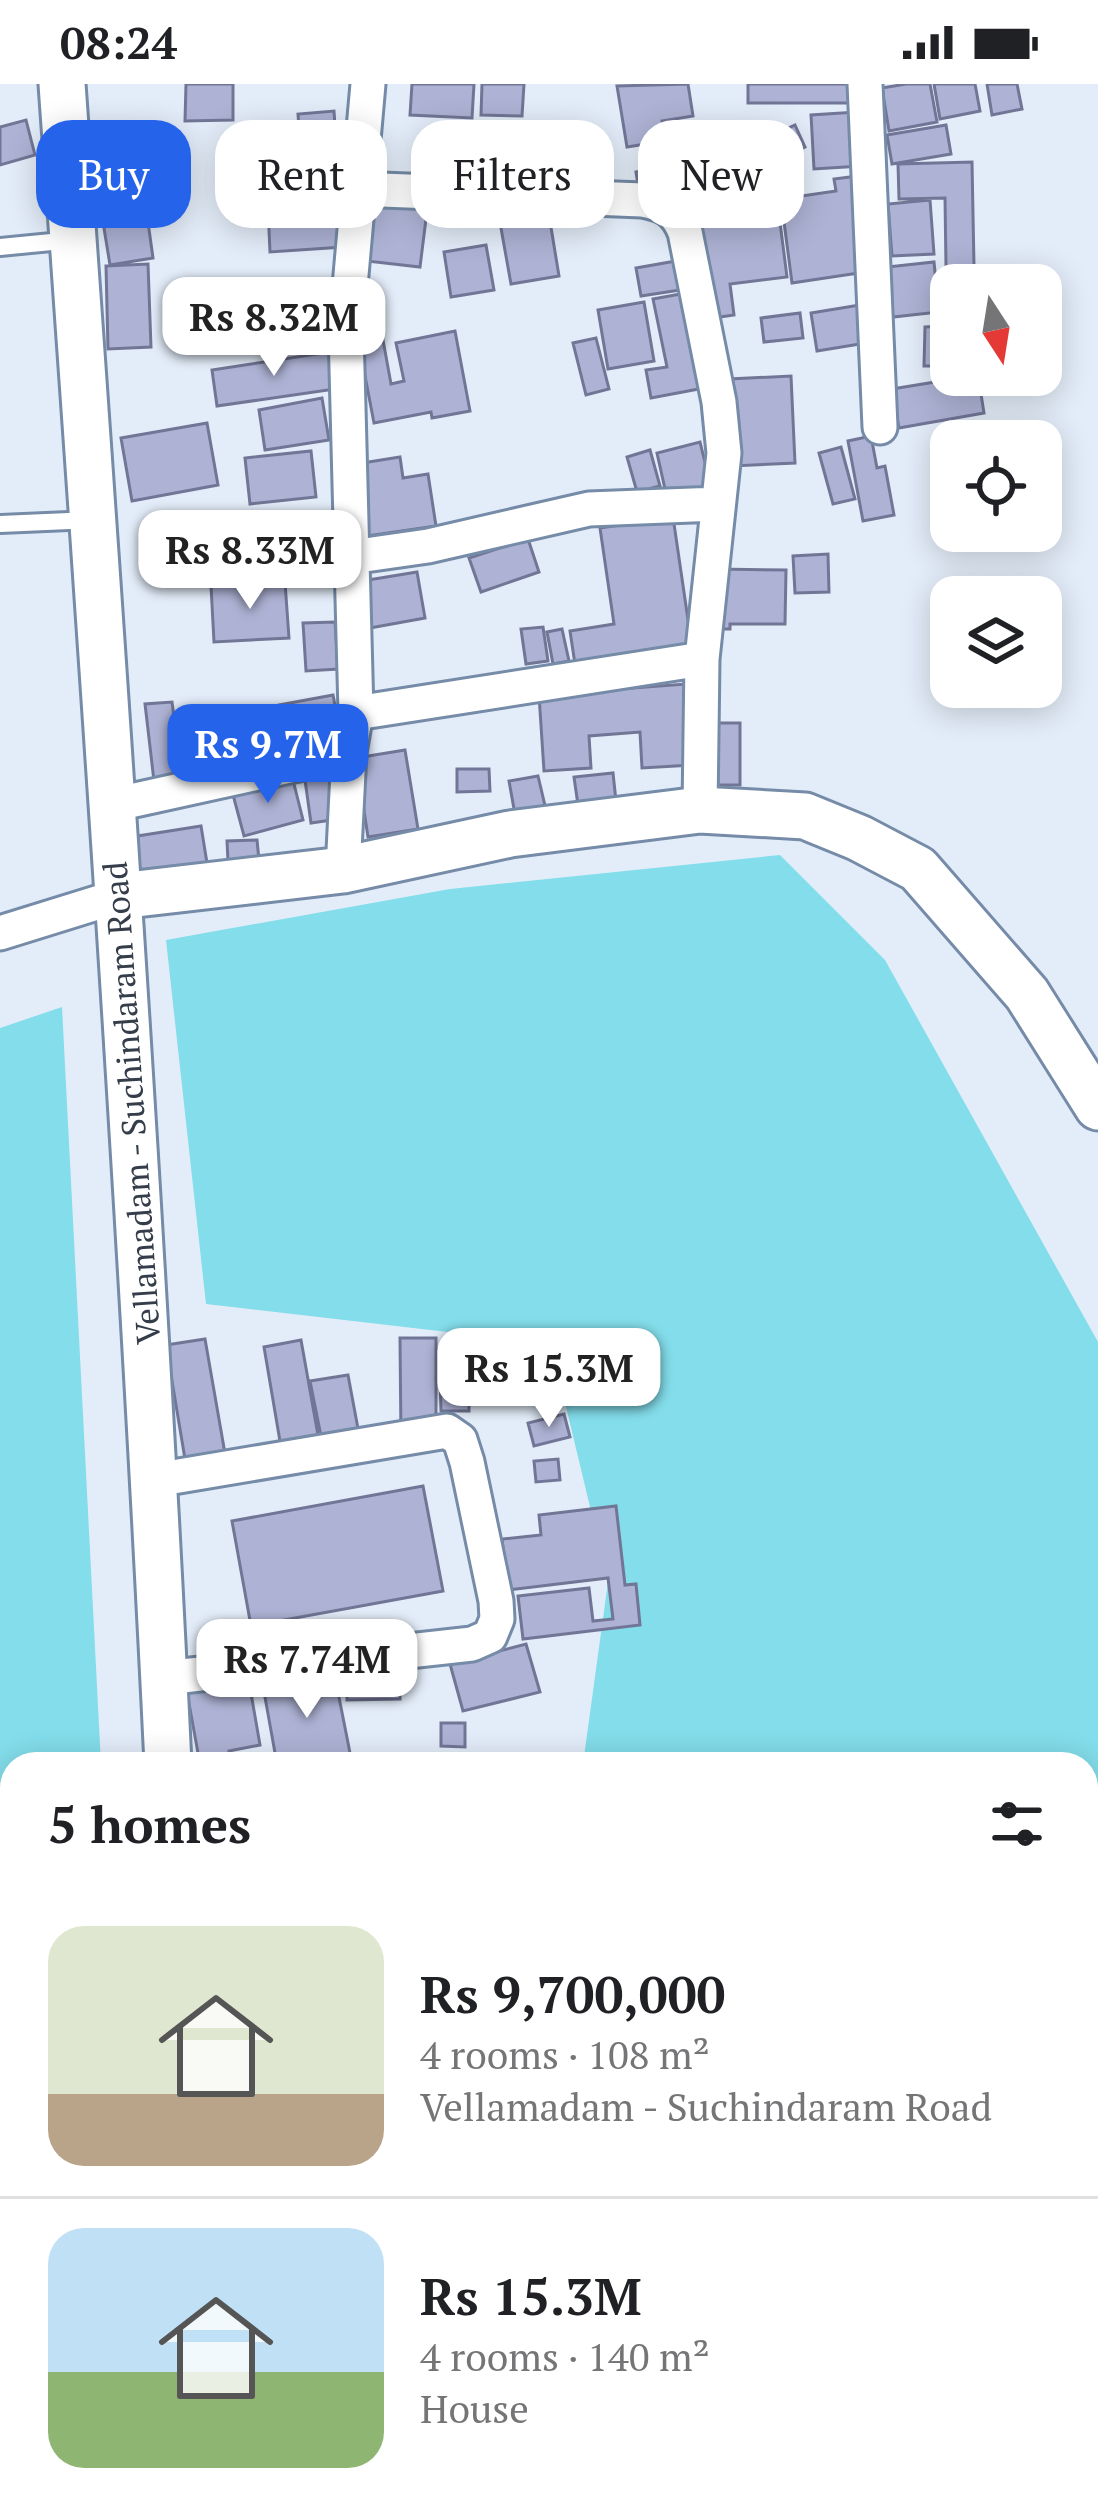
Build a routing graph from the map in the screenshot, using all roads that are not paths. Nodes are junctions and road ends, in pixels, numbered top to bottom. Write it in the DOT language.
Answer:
graph roads {
  1 [pos="62,84"];
  2 [pos="368,84"];
  3 [pos="866,84"];
  4 [pos="364,120"];
  5 [pos="387,189"];
  6 [pos="353,228"];
  7 [pos="73,240"];
  8 [pos="0,248"];
  9 [pos="880,427"];
  10 [pos="718,504"];
  11 [pos="93,520"];
  12 [pos="0,524"];
  13 [pos="351,557"];
  14 [pos="702,659"];
  15 [pos="356,712"];
  16 [pos="349,753"];
  17 [pos="112,805"];
  18 [pos="700,810"];
  19 [pos="343,870"];
  20 [pos="119,896"];
  21 [pos="0,934"];
  22 [pos="1098,1107"];
  23 [pos="155,1480"];
  24 [pos="164,1678"];
  25 [pos="167,1752"];
  1 -- 7 [label="main road, Vellamadam - Suchindaram Road"];
  2 -- 4 [label="street"];
  3 -- 9 [label="street"];
  5 -- 10 [label="street"];
  6 -- 13 [label="street"];
  7 -- 8 [label="lane"];
  7 -- 11 [label="main road, Vellamadam - Suchindaram Road"];
  10 -- 13 [label="street"];
  10 -- 14 [label="street"];
  11 -- 12 [label="lane"];
  11 -- 17 [label="main road, Vellamadam - Suchindaram Road"];
  13 -- 15 [label="street"];
  14 -- 15 [label="street"];
  14 -- 18 [label="street"];
  15 -- 16 [label="street"];
  16 -- 17 [label="street"];
  16 -- 19 [label="street"];
  17 -- 20 [label="main road, Vellamadam - Suchindaram Road"];
  18 -- 19 [label="main road"];
  18 -- 22 [label="main road"];
  19 -- 20 [label="main road"];
  20 -- 21 [label="street"];
  20 -- 23 [label="main road, Vellamadam - Suchindaram Road"];
  23 -- 24 [label="main road, Vellamadam - Suchindaram Road"];
  23 -- 24 [label="street"];
  24 -- 25 [label="main road, Vellamadam - Suchindaram Road"];
}
